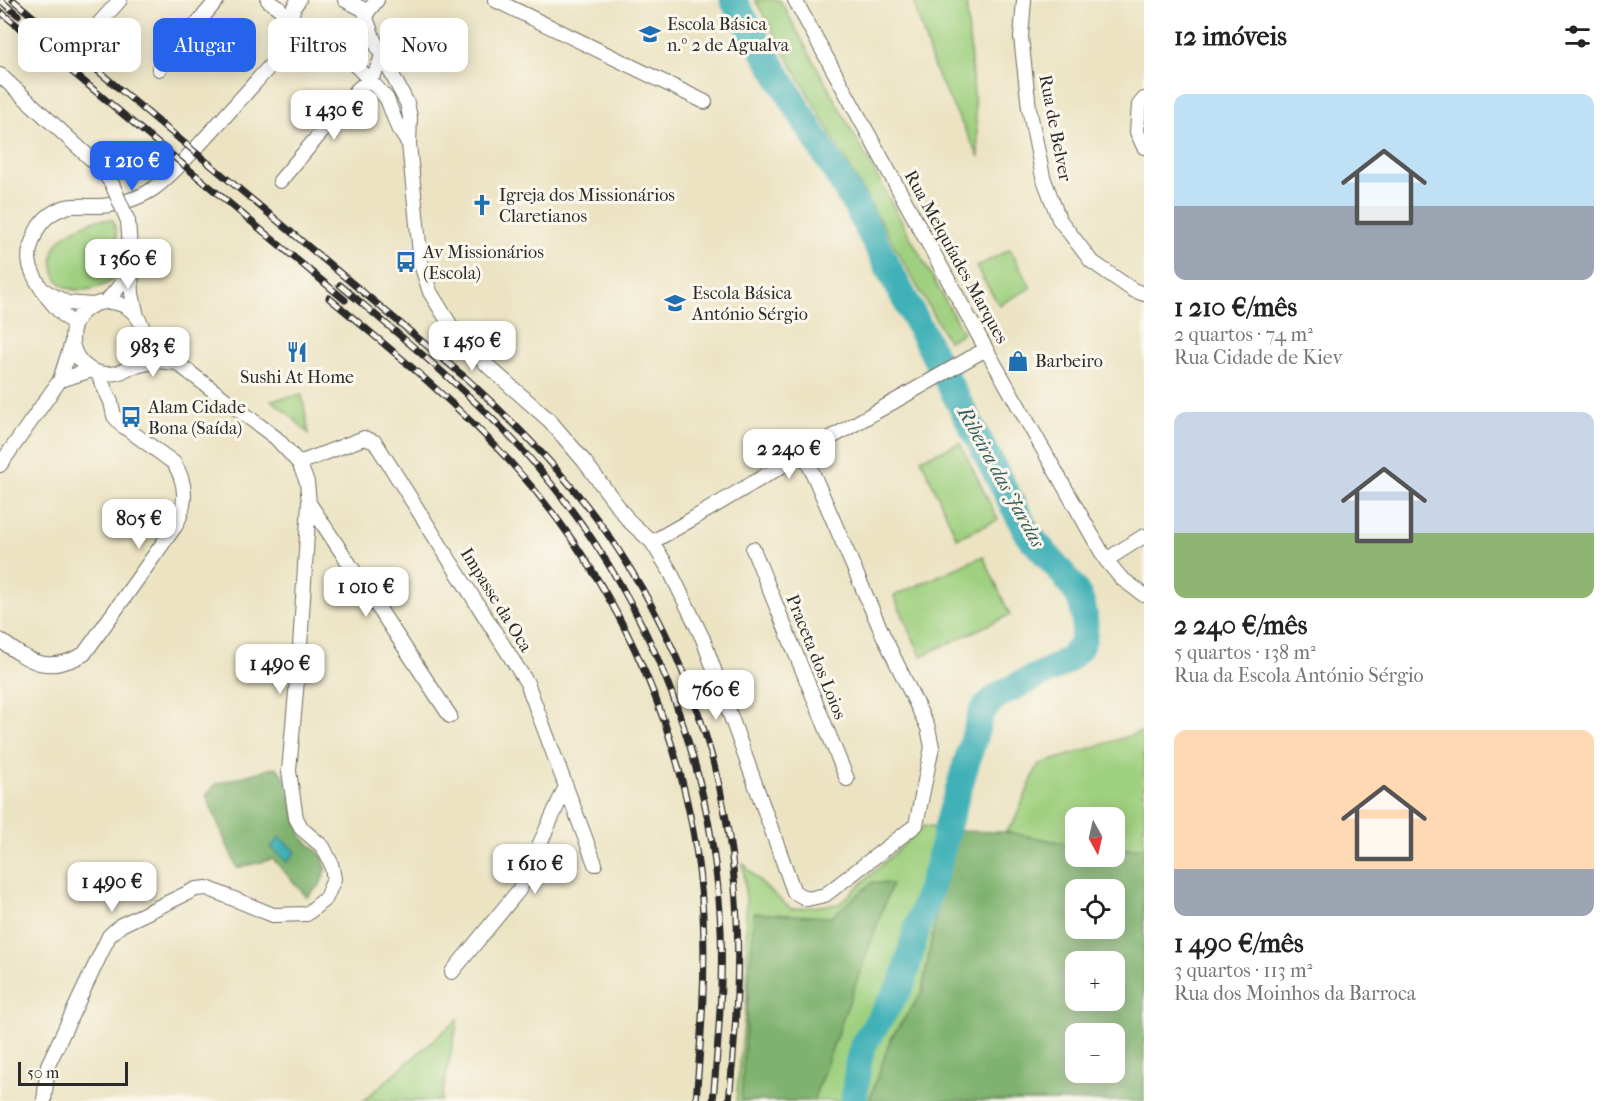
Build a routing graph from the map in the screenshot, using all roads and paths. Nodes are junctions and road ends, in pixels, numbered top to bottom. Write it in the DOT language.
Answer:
graph roads {
  1 [pos="120,0"];
  2 [pos="217,0"];
  3 [pos="268,0"];
  4 [pos="299,0"];
  5 [pos="345,0"];
  6 [pos="377,0"];
  7 [pos="495,0"];
  8 [pos="795,0"];
  9 [pos="1024,0"];
  10 [pos="104,18"];
  11 [pos="202,18"];
  12 [pos="286,18"];
  13 [pos="292,18"];
  14 [pos="367,18"];
  15 [pos="368,18"];
  16 [pos="368,21"];
  17 [pos="380,50"];
  18 [pos="380,62"];
  19 [pos="268,68"];
  20 [pos="362,72"];
  21 [pos="391,72"];
  22 [pos="0,75"];
  23 [pos="370,80"];
  24 [pos="1144,99"];
  25 [pos="705,102"];
  26 [pos="409,144"];
  27 [pos="1144,147"];
  28 [pos="280,181"];
  29 [pos="130,248"];
  30 [pos="41,289"];
  31 [pos="1144,294"];
  32 [pos="106,302"];
  33 [pos="92,305"];
  34 [pos="137,316"];
  35 [pos="74,324"];
  36 [pos="144,331"];
  37 [pos="72,342"];
  38 [pos="986,349"];
  39 [pos="177,363"];
  40 [pos="124,370"];
  41 [pos="94,371"];
  42 [pos="60,380"];
  43 [pos="111,402"];
  44 [pos="804,453"];
  45 [pos="299,463"];
  46 [pos="0,465"];
  47 [pos="309,502"];
  48 [pos="1144,536"];
  49 [pos="651,542"];
  50 [pos="753,549"];
  51 [pos="1106,560"];
  52 [pos="1144,595"];
  53 [pos="0,640"];
  54 [pos="450,716"];
  55 [pos="847,778"];
  56 [pos="566,786"];
  57 [pos="595,864"];
  58 [pos="452,972"];
  59 [pos="44,1101"];
  1 -- 10 [label="street"];
  2 -- 11 [label="street"];
  3 -- 12 [label="street"];
  4 -- 13 [label="street"];
  5 -- 14 [label="street"];
  6 -- 15 [label="street"];
  7 -- 25 [label="street"];
  8 -- 38 [label="street, Rua Melquíades Marques"];
  9 -- 31 [label="street, Rua de Belver"];
  16 -- 17 [label="street"];
  18 -- 23 [label="street"];
  19 -- 30 [label="street"];
  20 -- 23 [label="street"];
  21 -- 26 [label="street"];
  22 -- 29 [label="street, bridge"];
  23 -- 26 [label="street"];
  23 -- 28 [label="street"];
  24 -- 27 [label="street"];
  26 -- 49 [label="street"];
  29 -- 32 [label="street"];
  29 -- 34 [label="street"];
  30 -- 33 [label="street"];
  30 -- 35 [label="street"];
  32 -- 33 [label="street"];
  32 -- 34 [label="street"];
  33 -- 35 [label="street"];
  34 -- 36 [label="street"];
  35 -- 37 [label="street"];
  36 -- 39 [label="street"];
  36 -- 40 [label="street"];
  37 -- 41 [label="street"];
  37 -- 42 [label="street"];
  38 -- 44 [label="street"];
  38 -- 51 [label="street, Rua Melquíades Marques"];
  39 -- 40 [label="street"];
  39 -- 45 [label="street"];
  40 -- 41 [label="street"];
  40 -- 43 [label="street"];
  41 -- 42 [label="street"];
  41 -- 43 [label="street"];
  42 -- 46 [label="street"];
  43 -- 53 [label="street"];
  44 -- 49 [label="street"];
  44 -- 49 [label="street"];
  45 -- 47 [label="street"];
  45 -- 56 [label="street, Impasse da Oca"];
  47 -- 54 [label="street"];
  47 -- 59 [label="street"];
  48 -- 51 [label="street"];
  50 -- 55 [label="street, Praceta dos Loios"];
  51 -- 52 [label="street, Rua Melquíades Marques"];
  56 -- 57 [label="street, Impasse da Oca"];
  56 -- 58 [label="street"];
}
